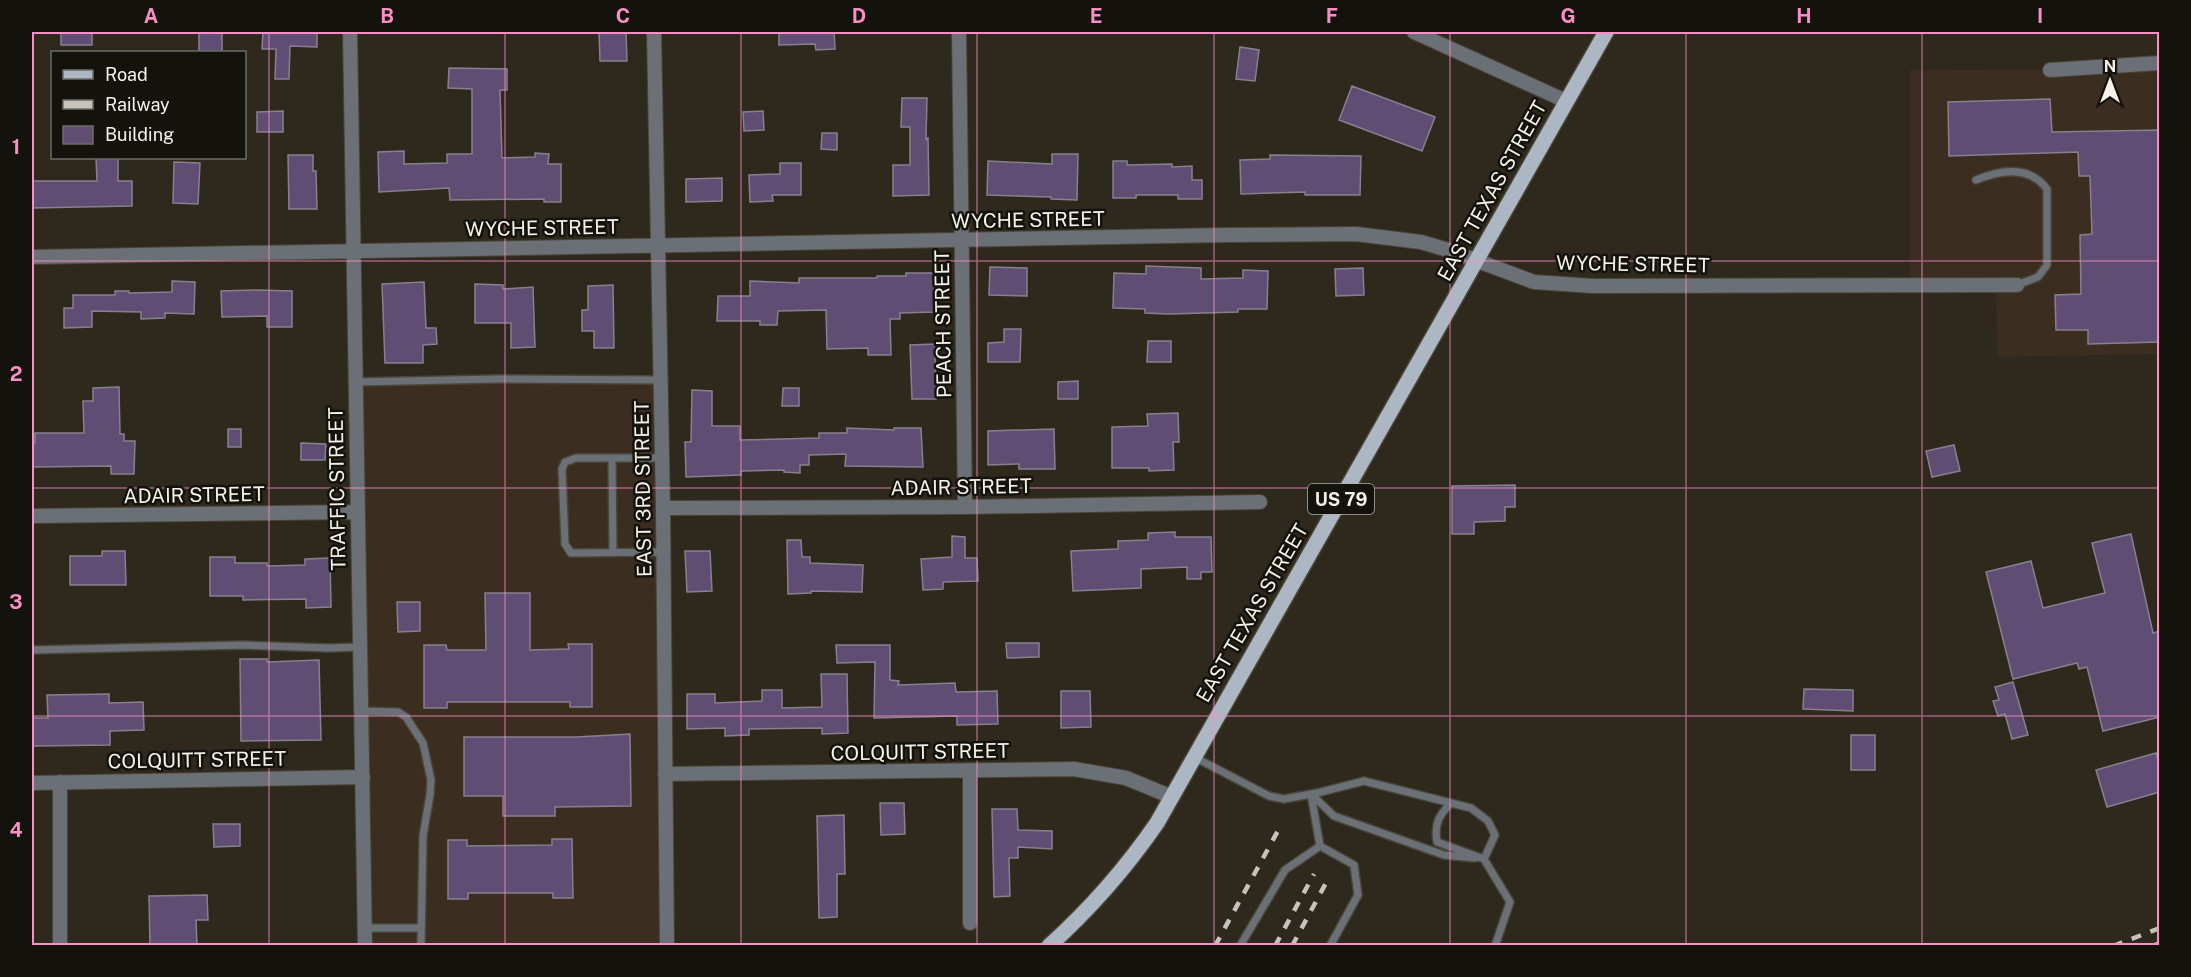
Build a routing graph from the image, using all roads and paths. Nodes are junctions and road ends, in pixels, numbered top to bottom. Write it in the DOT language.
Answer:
graph roads {
  1 [pos="350,32"];
  2 [pos="654,32"];
  3 [pos="959,32"];
  4 [pos="1414,32"];
  5 [pos="1606,32"];
  6 [pos="2160,63"];
  7 [pos="2050,70"];
  8 [pos="1566,101"];
  9 [pos="1976,180"];
  10 [pos="961,241"];
  11 [pos="657,245"];
  12 [pos="352,250"];
  13 [pos="32,256"];
  14 [pos="1477,260"];
  15 [pos="2017,285"];
  16 [pos="660,380"];
  17 [pos="355,382"];
  18 [pos="612,458"];
  19 [pos="662,458"];
  20 [pos="1260,502"];
  21 [pos="965,507"];
  22 [pos="663,508"];
  23 [pos="357,512"];
  24 [pos="32,516"];
  25 [pos="663,552"];
  26 [pos="613,553"];
  27 [pos="360,647"];
  28 [pos="32,650"];
  29 [pos="361,711"];
  30 [pos="1194,757"];
  31 [pos="970,771"];
  32 [pos="665,774"];
  33 [pos="363,777"];
  34 [pos="60,782"];
  35 [pos="32,783"];
  36 [pos="1311,794"];
  37 [pos="1172,797"];
  38 [pos="1451,803"];
  39 [pos="1320,846"];
  40 [pos="1484,859"];
  41 [pos="970,923"];
  42 [pos="364,928"];
  43 [pos="421,928"];
  44 [pos="60,945"];
  45 [pos="365,945"];
  46 [pos="421,945"];
  47 [pos="667,945"];
  48 [pos="1049,945"];
  49 [pos="1240,945"];
  50 [pos="1330,945"];
  51 [pos="1495,945"];
  1 -- 12 [label="street, TRAFFIC STREET"];
  2 -- 11 [label="street, EAST 3RD STREET"];
  3 -- 10 [label="street, PEACH STREET"];
  4 -- 8 [label="street"];
  5 -- 8 [label="main road, EAST TEXAS STREET / US 79"];
  6 -- 7 [label="street"];
  8 -- 14 [label="main road, EAST TEXAS STREET / US 79"];
  9 -- 15 [label="lane"];
  10 -- 11 [label="street, WYCHE STREET"];
  10 -- 14 [label="street, WYCHE STREET"];
  10 -- 21 [label="street, PEACH STREET"];
  11 -- 12 [label="street, WYCHE STREET"];
  11 -- 16 [label="street, EAST 3RD STREET"];
  12 -- 13 [label="street, WYCHE STREET"];
  12 -- 17 [label="street, TRAFFIC STREET"];
  14 -- 15 [label="street, WYCHE STREET"];
  14 -- 30 [label="main road, EAST TEXAS STREET / US 79"];
  16 -- 17 [label="lane"];
  16 -- 19 [label="street, EAST 3RD STREET"];
  17 -- 23 [label="street, TRAFFIC STREET"];
  18 -- 19 [label="lane"];
  18 -- 26 [label="lane"];
  18 -- 26 [label="lane"];
  19 -- 22 [label="street, EAST 3RD STREET"];
  20 -- 21 [label="street, ADAIR STREET"];
  21 -- 22 [label="street, ADAIR STREET"];
  22 -- 25 [label="street, EAST 3RD STREET"];
  23 -- 24 [label="street, ADAIR STREET"];
  23 -- 27 [label="street, TRAFFIC STREET"];
  25 -- 26 [label="lane"];
  25 -- 32 [label="street, EAST 3RD STREET"];
  27 -- 28 [label="lane"];
  27 -- 29 [label="street, TRAFFIC STREET"];
  29 -- 33 [label="street, TRAFFIC STREET"];
  29 -- 43 [label="lane"];
  30 -- 36 [label="lane"];
  30 -- 37 [label="main road, EAST TEXAS STREET / US 79"];
  31 -- 32 [label="street, COLQUITT STREET"];
  31 -- 37 [label="street, COLQUITT STREET"];
  31 -- 41 [label="street"];
  32 -- 47 [label="street, EAST 3RD STREET"];
  33 -- 34 [label="street, COLQUITT STREET"];
  33 -- 42 [label="street, TRAFFIC STREET"];
  34 -- 35 [label="street, COLQUITT STREET"];
  34 -- 44 [label="street"];
  36 -- 38 [label="lane"];
  36 -- 39 [label="lane"];
  36 -- 40 [label="lane"];
  37 -- 48 [label="main road, EAST TEXAS STREET / US 79"];
  38 -- 40 [label="lane"];
  38 -- 40 [label="lane"];
  39 -- 49 [label="lane"];
  39 -- 50 [label="lane"];
  40 -- 51 [label="lane"];
  42 -- 43 [label="lane"];
  42 -- 45 [label="street, TRAFFIC STREET"];
  43 -- 46 [label="lane"];
}
